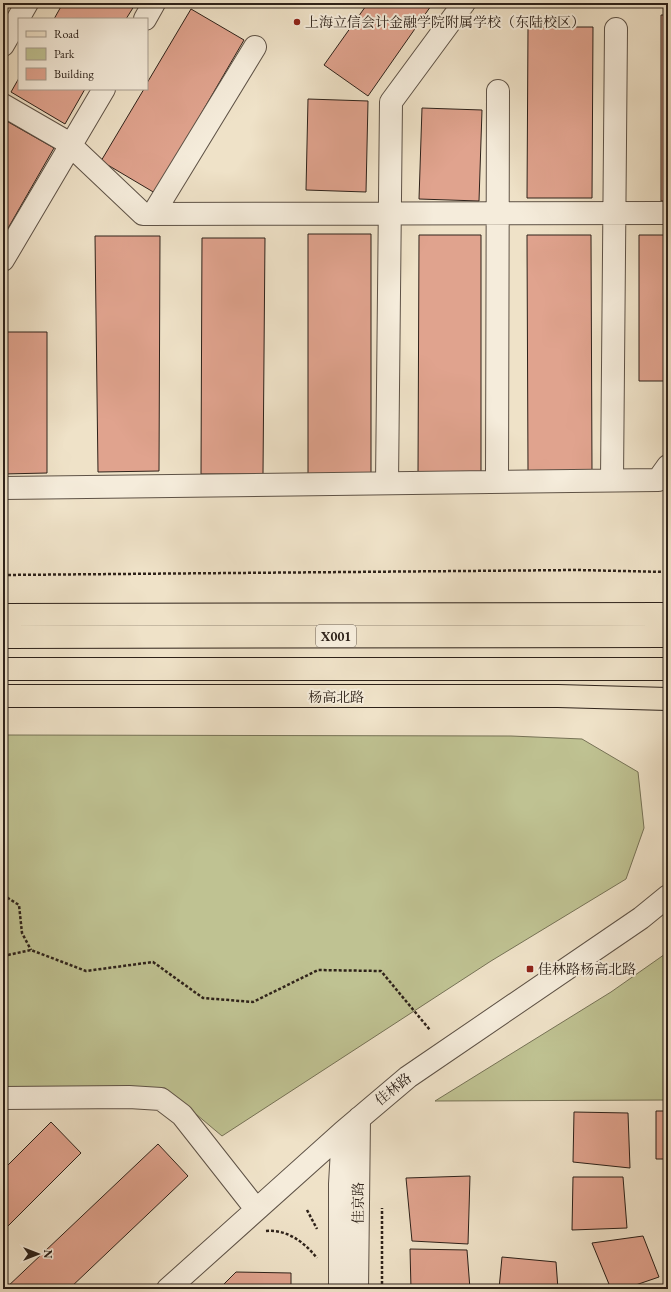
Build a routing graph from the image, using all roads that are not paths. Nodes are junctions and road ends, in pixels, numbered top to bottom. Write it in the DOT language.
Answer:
graph roads {
  1 [pos="27,3"];
  2 [pos="154,3"];
  3 [pos="464,3"];
  4 [pos="18,18"];
  5 [pos="146,18"];
  6 [pos="18,19"];
  7 [pos="616,29"];
  8 [pos="3,45"];
  9 [pos="255,47"];
  10 [pos="103,90"];
  11 [pos="498,91"];
  12 [pos="3,105"];
  13 [pos="70,146"];
  14 [pos="389,213"];
  15 [pos="497,213"];
  16 [pos="614,213"];
  17 [pos="668,213"];
  18 [pos="153,214"];
  19 [pos="3,260"];
  20 [pos="668,466"];
  21 [pos="612,480"];
  22 [pos="497,482"];
  23 [pos="387,483"];
  24 [pos="3,488"];
  25 [pos="668,614"];
  26 [pos="3,615"];
  27 [pos="668,636"];
  28 [pos="3,637"];
  29 [pos="3,669"];
  30 [pos="668,669"];
  31 [pos="3,696"];
  32 [pos="668,699"];
  33 [pos="668,896"];
  34 [pos="668,910"];
  35 [pos="641,918"];
  36 [pos="3,1098"];
  37 [pos="351,1125"];
  38 [pos="256,1209"];
  39 [pos="168,1289"];
  40 [pos="340,1289"];
  41 [pos="358,1289"];
  1 -- 4 [label="street"];
  2 -- 5 [label="street"];
  3 -- 14 [label="street"];
  6 -- 8 [label="street"];
  7 -- 16 [label="street"];
  9 -- 18 [label="street"];
  10 -- 13 [label="street"];
  11 -- 15 [label="street"];
  12 -- 13 [label="street"];
  13 -- 18 [label="street"];
  13 -- 19 [label="street"];
  14 -- 15 [label="street"];
  14 -- 18 [label="street"];
  14 -- 23 [label="street"];
  15 -- 16 [label="street"];
  15 -- 22 [label="street"];
  16 -- 17 [label="street"];
  16 -- 21 [label="street"];
  20 -- 21 [label="street"];
  21 -- 22 [label="street"];
  22 -- 23 [label="street"];
  23 -- 24 [label="street"];
  25 -- 26 [label="main road, X001"];
  27 -- 28 [label="main road, X001"];
  29 -- 30 [label="main road, 杨高北路"];
  31 -- 32 [label="main road, 杨高北路"];
  33 -- 35 [label="street, 佳林路"];
  34 -- 35 [label="street, 佳林路"];
  35 -- 37 [label="street, 佳林路"];
  36 -- 38 [label="street"];
  37 -- 38 [label="street, 佳林路"];
  37 -- 40 [label="street, 佳京路"];
  37 -- 41 [label="street, 佳京路"];
  38 -- 39 [label="street, 佳林路"];
}
